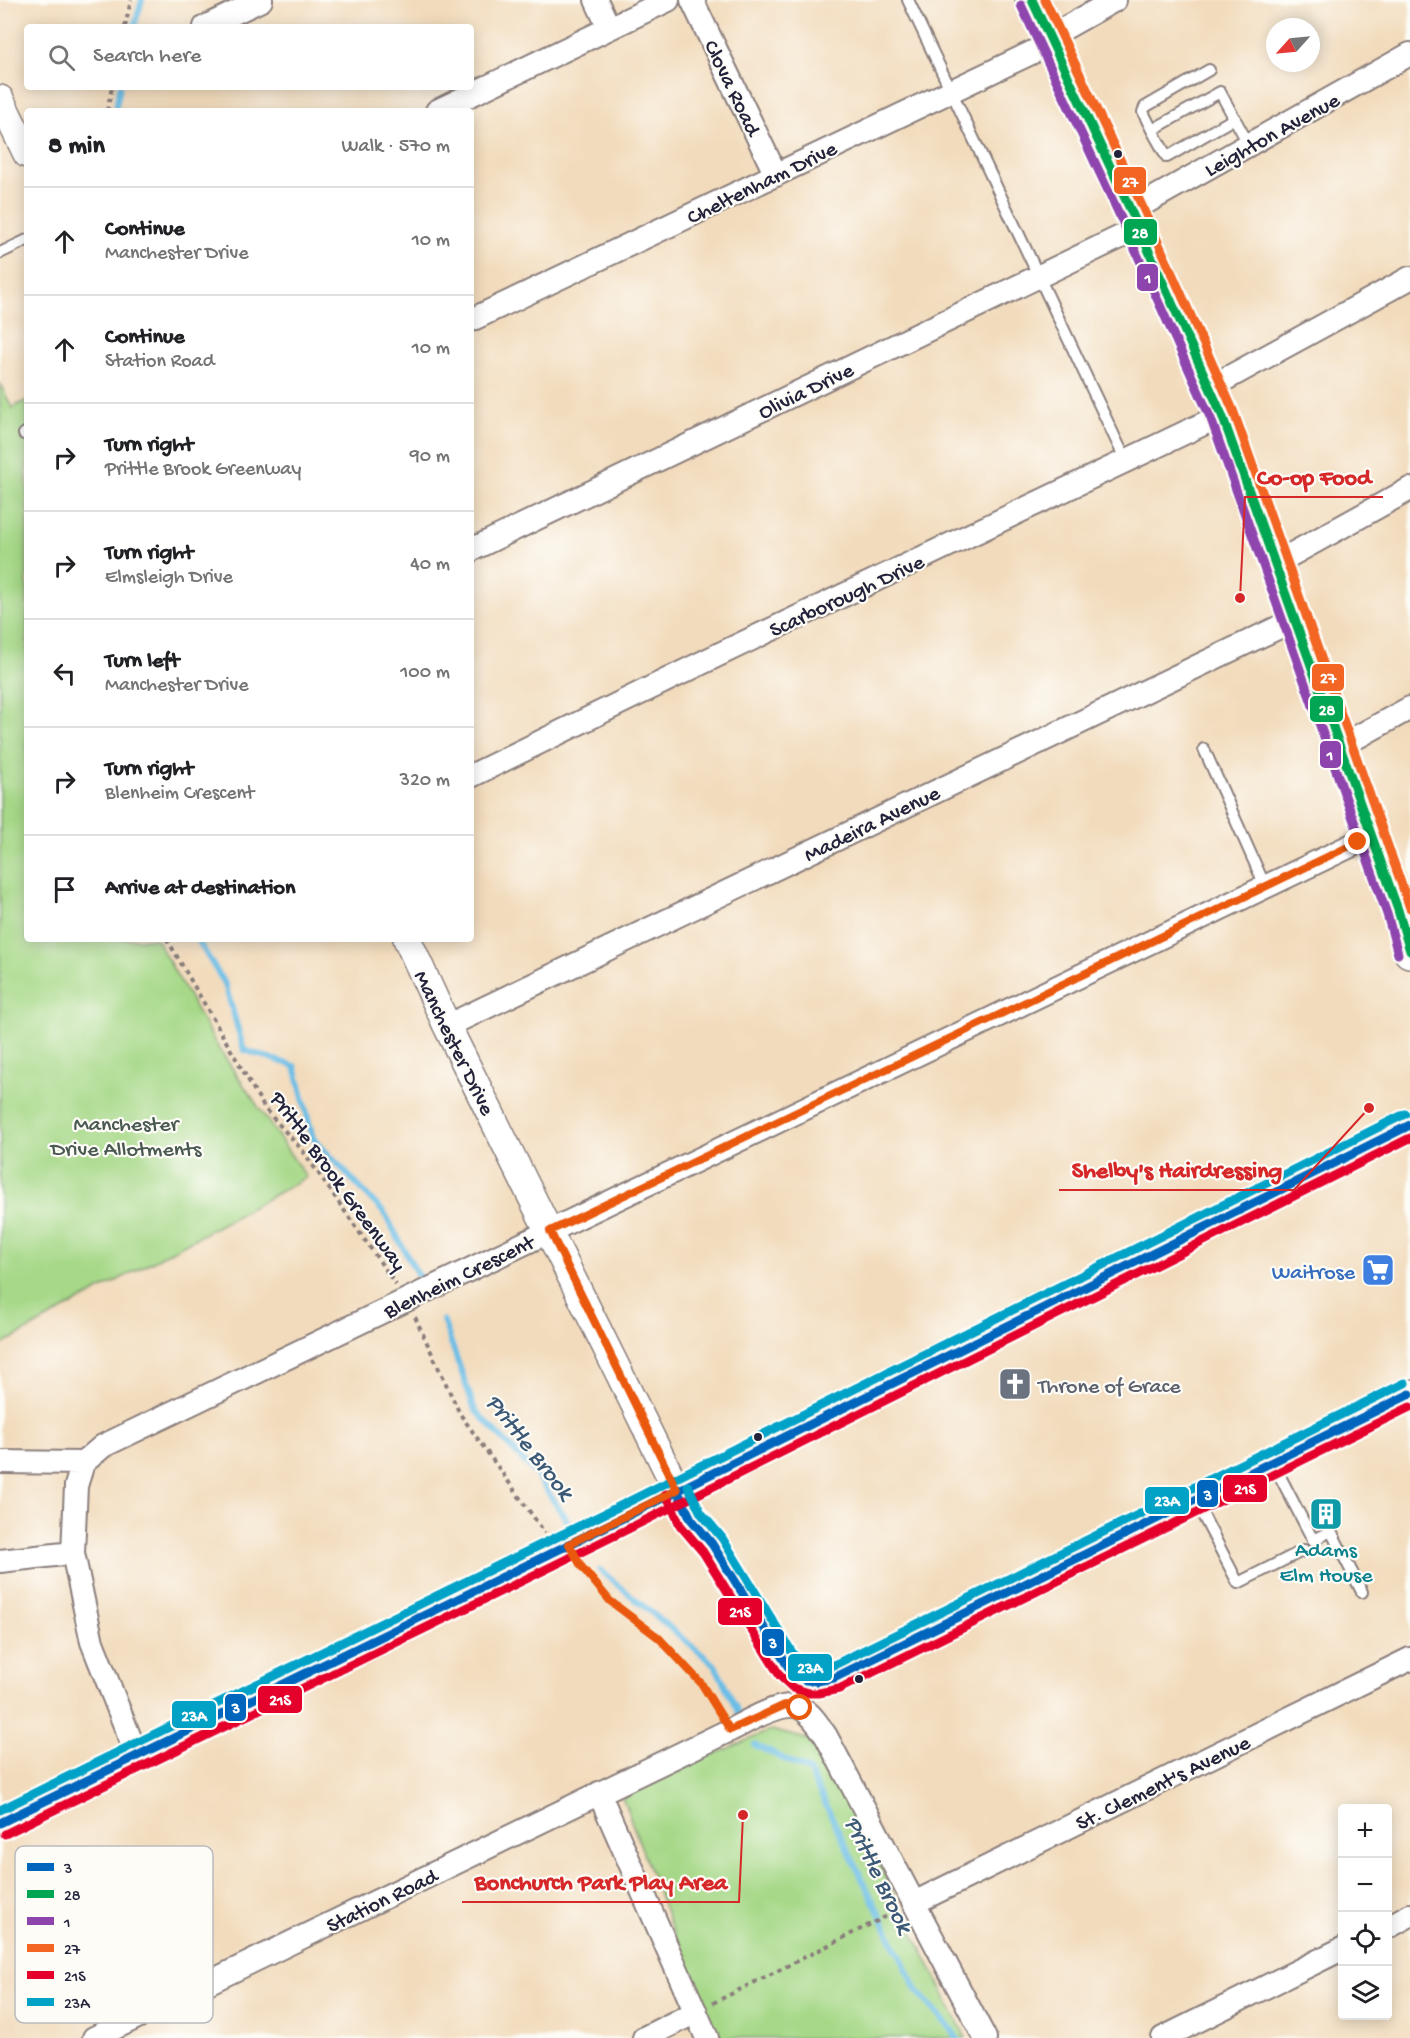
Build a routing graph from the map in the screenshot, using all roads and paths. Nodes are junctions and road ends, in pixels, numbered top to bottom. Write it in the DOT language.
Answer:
graph roads {
  1 [pos="131,0"];
  2 [pos="261,0"];
  3 [pos="596,0"];
  4 [pos="668,0"];
  5 [pos="692,0"];
  6 [pos="908,0"];
  7 [pos="1032,0"];
  8 [pos="1114,0"];
  9 [pos="126,24"];
  10 [pos="210,24"];
  11 [pos="609,28"];
  12 [pos="1050,40"];
  13 [pos="1410,54"];
  14 [pos="1209,70"];
  15 [pos="111,90"];
  16 [pos="950,91"];
  17 [pos="0,99"];
  18 [pos="108,108"];
  19 [pos="443,108"];
  20 [pos="1235,118"];
  21 [pos="1152,130"];
  22 [pos="1249,145"];
  23 [pos="24,148"];
  24 [pos="776,175"];
  25 [pos="1135,220"];
  26 [pos="24,241"];
  27 [pos="0,253"];
  28 [pos="1038,277"];
  29 [pos="1410,278"];
  30 [pos="474,319"];
  31 [pos="1216,401"];
  32 [pos="1126,461"];
  33 [pos="1410,489"];
  34 [pos="474,549"];
  35 [pos="1276,563"];
  36 [pos="1296,619"];
  37 [pos="1410,708"];
  38 [pos="1339,747"];
  39 [pos="1204,749"];
  40 [pos="474,775"];
  41 [pos="1371,836"];
  42 [pos="1265,886"];
  43 [pos="169,942"];
  44 [pos="408,942"];
  45 [pos="1410,951"];
  46 [pos="447,1026"];
  47 [pos="1410,1125"];
  48 [pos="550,1231"];
  49 [pos="407,1301"];
  50 [pos="1410,1394"];
  51 [pos="1271,1461"];
  52 [pos="0,1462"];
  53 [pos="82,1463"];
  54 [pos="677,1490"];
  55 [pos="1195,1499"];
  56 [pos="569,1544"];
  57 [pos="1304,1550"];
  58 [pos="73,1553"];
  59 [pos="0,1561"];
  60 [pos="1362,1592"];
  61 [pos="1410,1659"];
  62 [pos="730,1730"];
  63 [pos="137,1756"];
  64 [pos="599,1793"];
  65 [pos="0,1823"];
  66 [pos="907,1906"];
  67 [pos="1410,1915"];
  68 [pos="1392,1925"];
  69 [pos="1338,1951"];
  70 [pos="213,1980"];
  71 [pos="699,2010"];
  72 [pos="125,2023"];
  73 [pos="94,2038"];
  74 [pos="644,2038"];
  75 [pos="707,2038"];
  76 [pos="985,2038"];
  77 [pos="1163,2038"];
  1 -- 9 [label="path"];
  2 -- 10 [label="street"];
  3 -- 11 [label="street"];
  4 -- 11 [label="street"];
  5 -- 24 [label="street, Clova Road"];
  6 -- 16 [label="lane"];
  7 -- 12 [label="main road"];
  8 -- 12 [label="street, Cheltenham Drive"];
  11 -- 19 [label="street"];
  12 -- 16 [label="street, Cheltenham Drive"];
  12 -- 25 [label="main road"];
  13 -- 22 [label="street, Leighton Avenue"];
  14 -- 21 [label="lane"];
  15 -- 18 [label="path"];
  16 -- 24 [label="street, Cheltenham Drive"];
  16 -- 28 [label="lane"];
  17 -- 23 [label="street"];
  20 -- 21 [label="lane"];
  20 -- 21 [label="lane"];
  20 -- 22 [label="lane"];
  22 -- 25 [label="street, Leighton Avenue"];
  24 -- 30 [label="street, Cheltenham Drive"];
  25 -- 28 [label="street, Olivia Drive"];
  25 -- 31 [label="main road"];
  26 -- 27 [label="lane"];
  28 -- 32 [label="lane"];
  28 -- 34 [label="street, Olivia Drive"];
  29 -- 31 [label="street, Scarborough Drive"];
  31 -- 32 [label="street, Scarborough Drive"];
  31 -- 35 [label="main road"];
  32 -- 40 [label="street, Scarborough Drive"];
  33 -- 35 [label="street"];
  35 -- 36 [label="main road"];
  36 -- 38 [label="main road"];
  36 -- 46 [label="street, Madeira Avenue"];
  37 -- 38 [label="street"];
  38 -- 41 [label="main road"];
  39 -- 42 [label="lane"];
  41 -- 42 [label="street, Blenheim Crescent"];
  41 -- 45 [label="main road"];
  42 -- 48 [label="street, Blenheim Crescent"];
  43 -- 49 [label="path, Prittle Brook Greenway"];
  44 -- 46 [label="street, Manchester Drive"];
  46 -- 48 [label="street, Manchester Drive"];
  47 -- 54 [label="street"];
  48 -- 49 [label="street, Blenheim Crescent"];
  48 -- 54 [label="street, Manchester Drive"];
  49 -- 53 [label="street, Blenheim Crescent"];
  49 -- 56 [label="path, Prittle Brook Greenway"];
  50 -- 51 [label="street"];
  51 -- 55 [label="street"];
  51 -- 60 [label="lane"];
  52 -- 53 [label="street"];
  53 -- 58 [label="street"];
  54 -- 55 [label="street, Manchester Drive"];
  54 -- 56 [label="street"];
  55 -- 57 [label="lane"];
  56 -- 62 [label="path"];
  56 -- 63 [label="street"];
  58 -- 59 [label="street"];
  58 -- 63 [label="street"];
  61 -- 66 [label="street, St. Clement's Avenue"];
  62 -- 64 [label="street, Station Road"];
  62 -- 66 [label="street, Station Road"];
  63 -- 65 [label="street"];
  64 -- 70 [label="street, Station Road"];
  64 -- 71 [label="street"];
  66 -- 71 [label="path"];
  66 -- 76 [label="street"];
  67 -- 68 [label="street"];
  69 -- 77 [label="street"];
  71 -- 74 [label="street"];
  71 -- 75 [label="street"];
  72 -- 73 [label="street, Station Road"];
}
